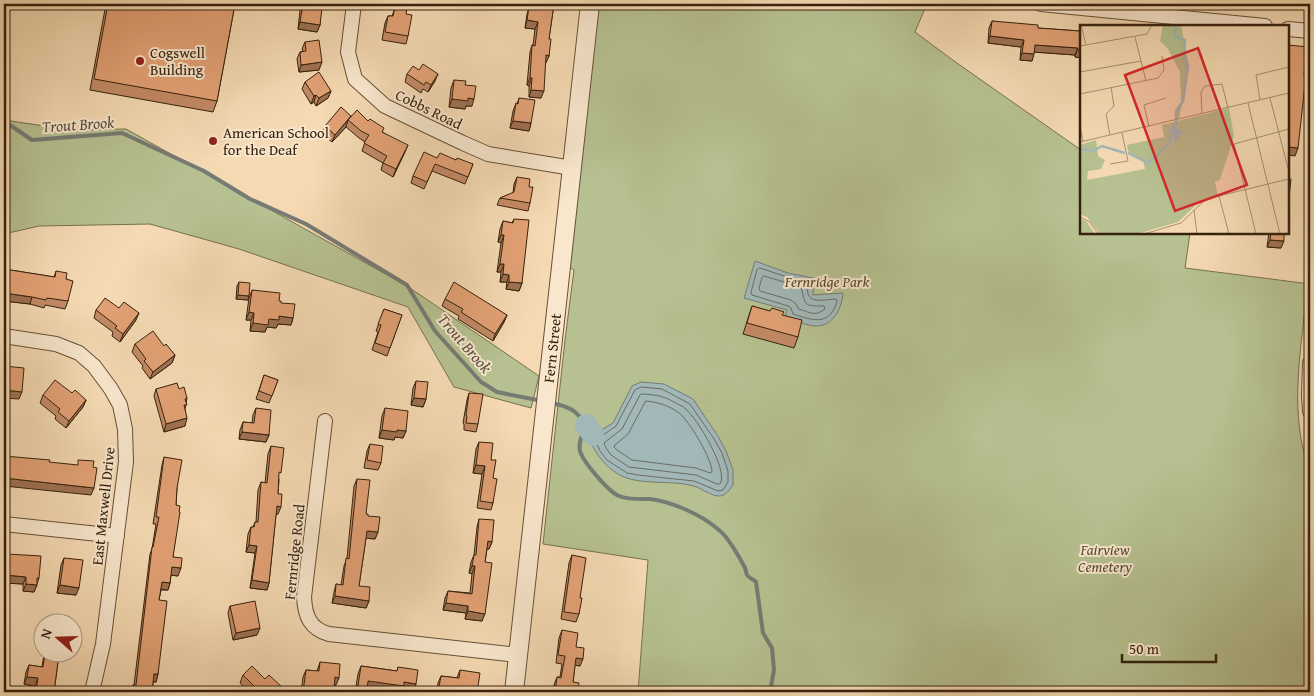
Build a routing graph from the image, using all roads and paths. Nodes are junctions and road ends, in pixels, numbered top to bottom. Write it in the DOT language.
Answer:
graph roads {
  1 [pos="354,4"];
  2 [pos="590,4"];
  3 [pos="1041,4"];
  4 [pos="1255,25"];
  5 [pos="1289,28"];
  6 [pos="1310,31"];
  7 [pos="572,168"];
  8 [pos="4,336"];
  9 [pos="1310,363"];
  10 [pos="1310,411"];
  11 [pos="325,420"];
  12 [pos="4,524"];
  13 [pos="117,536"];
  14 [pos="518,655"];
  15 [pos="92,692"];
  16 [pos="514,692"];
  1 -- 7 [label="street, Cobbs Road"];
  2 -- 7 [label="street, Fern Street"];
  3 -- 4 [label="street"];
  5 -- 6 [label="street"];
  7 -- 14 [label="street, Fern Street"];
  8 -- 13 [label="street, East Maxwell Drive"];
  9 -- 10 [label="street"];
  11 -- 14 [label="street, Fernridge Road"];
  12 -- 13 [label="street"];
  13 -- 15 [label="street, East Maxwell Drive"];
  14 -- 16 [label="street, Fern Street"];
}
